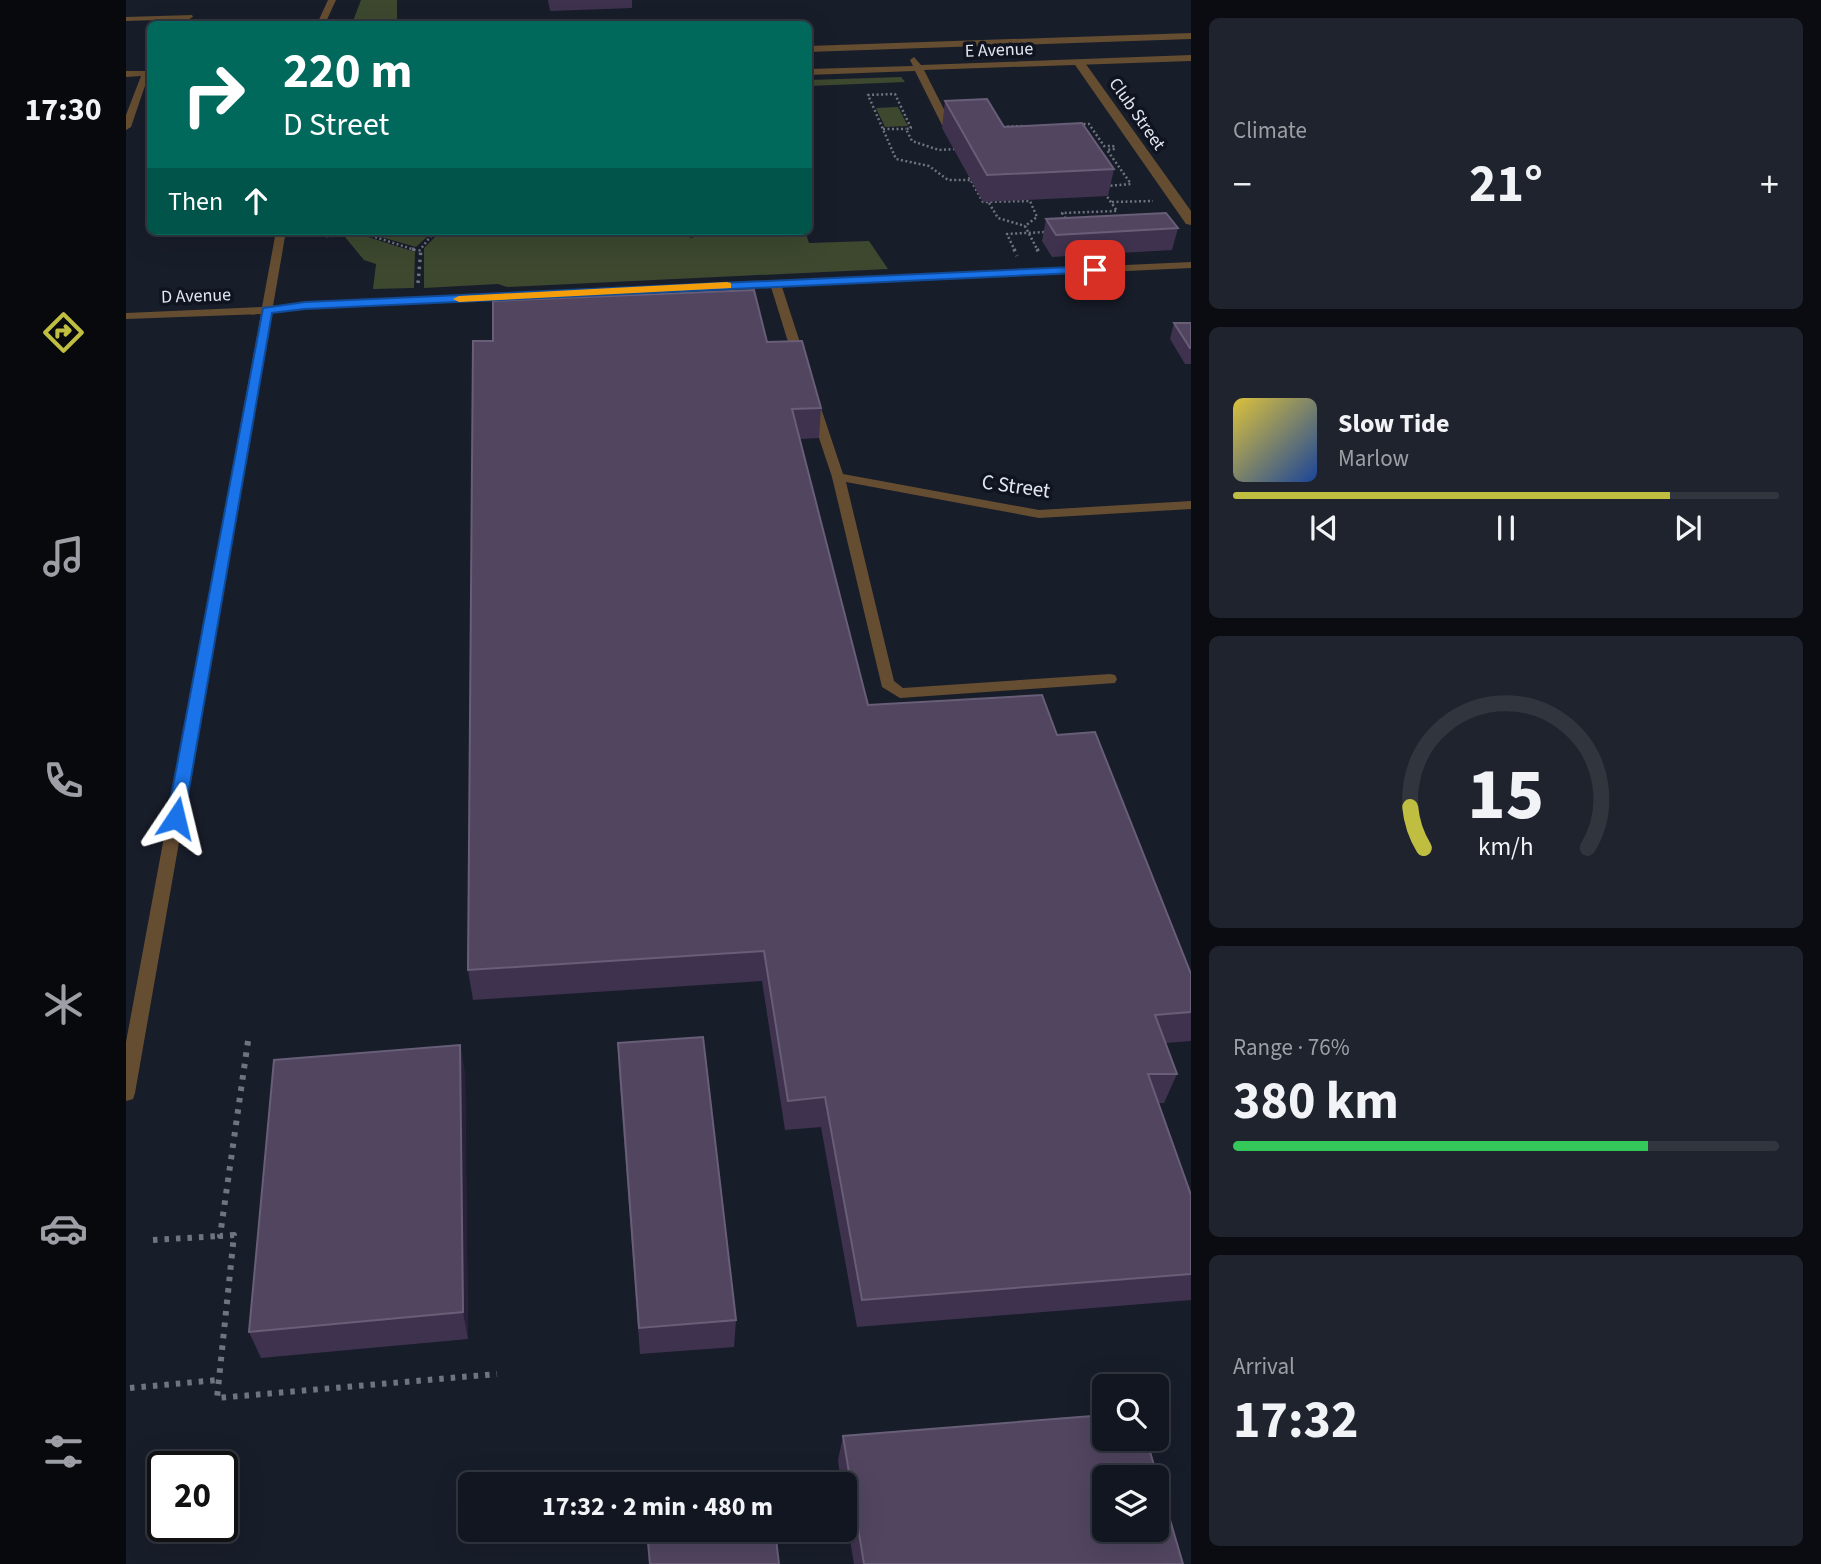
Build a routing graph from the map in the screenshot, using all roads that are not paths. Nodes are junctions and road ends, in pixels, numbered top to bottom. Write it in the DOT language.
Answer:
graph roads {
  1 [pos="332,0"];
  2 [pos="189,17"];
  3 [pos="126,19"];
  4 [pos="322,21"];
  5 [pos="1191,36"];
  6 [pos="907,45"];
  7 [pos="812,49"];
  8 [pos="1191,58"];
  9 [pos="1079,62"];
  10 [pos="918,68"];
  11 [pos="812,72"];
  12 [pos="147,73"];
  13 [pos="126,74"];
  14 [pos="147,75"];
  15 [pos="147,94"];
  16 [pos="126,95"];
  17 [pos="138,95"];
  18 [pos="947,125"];
  19 [pos="126,127"];
  20 [pos="1191,221"];
  21 [pos="280,235"];
  22 [pos="1191,265"];
  23 [pos="775,283"];
  24 [pos="267,310"];
  25 [pos="126,316"];
  26 [pos="804,374"];
  27 [pos="808,387"];
  28 [pos="838,477"];
  29 [pos="1191,505"];
  30 [pos="1110,679"];
  31 [pos="126,1093"];
  1 -- 4 [label="lane"];
  2 -- 3 [label="lane"];
  5 -- 6 [label="lane, E Avenue"];
  6 -- 7 [label="lane, E Avenue"];
  6 -- 10 [label="lane"];
  8 -- 9 [label="lane, E Avenue"];
  9 -- 10 [label="lane, E Avenue"];
  9 -- 20 [label="street, Club Street"];
  10 -- 11 [label="lane, E Avenue"];
  10 -- 18 [label="lane"];
  12 -- 13 [label="lane"];
  14 -- 17 [label="lane"];
  15 -- 17 [label="lane"];
  16 -- 17 [label="lane"];
  17 -- 19 [label="lane"];
  21 -- 24 [label="lane"];
  22 -- 23 [label="lane, D Avenue"];
  23 -- 24 [label="lane, D Avenue"];
  23 -- 26 [label="lane"];
  24 -- 25 [label="lane, D Avenue"];
  24 -- 31 [label="lane"];
  27 -- 28 [label="lane"];
  28 -- 29 [label="lane, C Street"];
  28 -- 30 [label="lane"];
}
